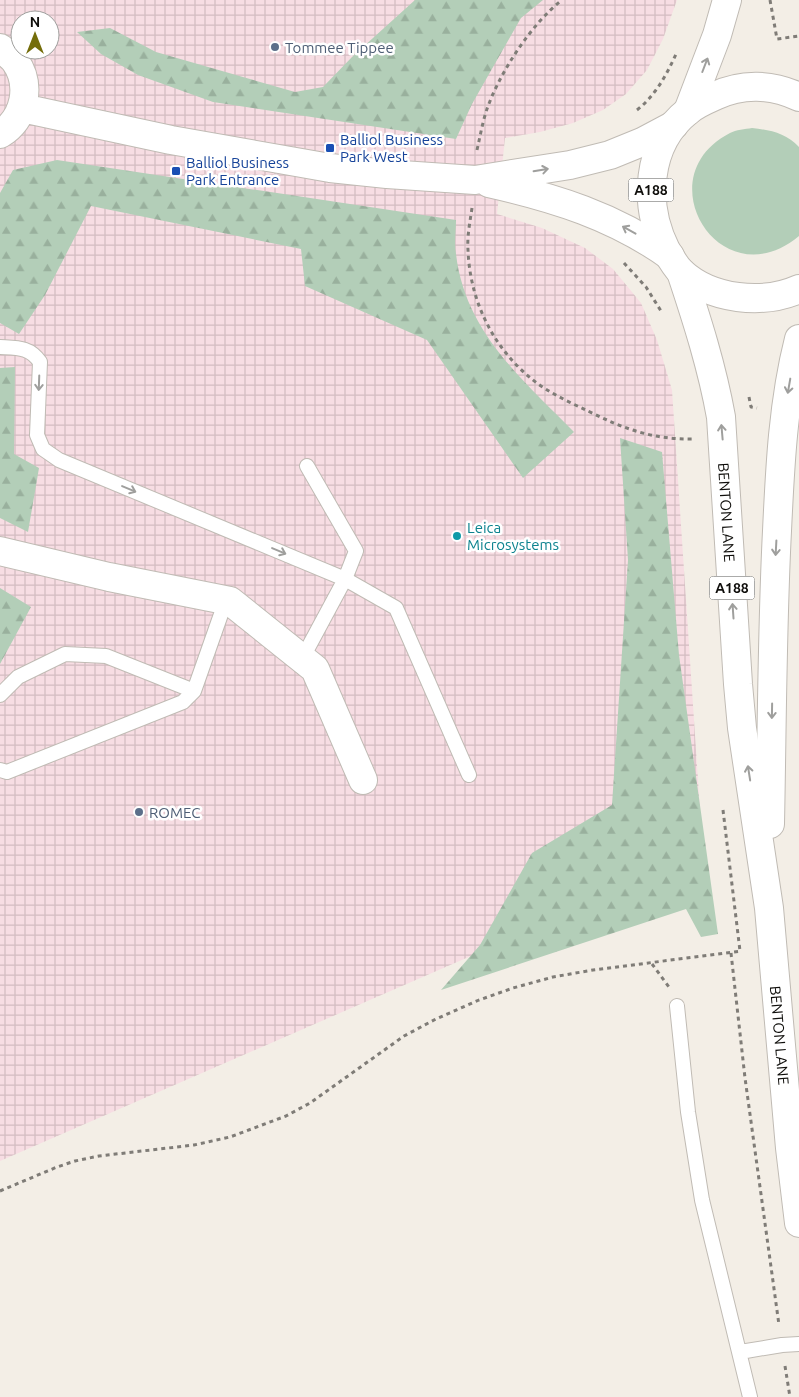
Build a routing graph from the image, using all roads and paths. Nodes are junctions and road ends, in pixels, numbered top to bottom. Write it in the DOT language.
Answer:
graph roads {
  1 [pos="562,0"];
  2 [pos="727,0"];
  3 [pos="770,0"];
  4 [pos="799,36"];
  5 [pos="681,43"];
  6 [pos="0,48"];
  7 [pos="799,97"];
  8 [pos="22,108"];
  9 [pos="635,111"];
  10 [pos="681,118"];
  11 [pos="0,134"];
  12 [pos="475,180"];
  13 [pos="620,259"];
  14 [pos="675,264"];
  15 [pos="799,289"];
  16 [pos="662,312"];
  17 [pos="799,339"];
  18 [pos="0,347"];
  19 [pos="700,438"];
  20 [pos="307,466"];
  21 [pos="0,551"];
  22 [pos="345,579"];
  23 [pos="226,600"];
  24 [pos="302,659"];
  25 [pos="194,690"];
  26 [pos="0,695"];
  27 [pos="0,770"];
  28 [pos="469,775"];
  29 [pos="363,780"];
  30 [pos="769,908"];
  31 [pos="772,948"];
  32 [pos="731,953"];
  33 [pos="652,963"];
  34 [pos="677,1006"];
  35 [pos="0,1191"];
  36 [pos="799,1223"];
  37 [pos="799,1344"];
  38 [pos="782,1345"];
  39 [pos="740,1352"];
  40 [pos="750,1397"];
  41 [pos="790,1397"];
  1 -- 12 [label="path"];
  10 -- 2 [label="main road, A188, one-way"];
  3 -- 4 [label="path"];
  5 -- 9 [label="path"];
  6 -- 8 [label="main road"];
  7 -- 10 [label="main road"];
  8 -- 11 [label="main road"];
  8 -- 12 [label="main road"];
  12 -- 10 [label="main road, one-way"];
  10 -- 14 [label="main road, A188"];
  14 -- 12 [label="main road, one-way"];
  12 -- 19 [label="path"];
  13 -- 16 [label="path"];
  14 -- 15 [label="main road"];
  30 -- 14 [label="main road, BENTON LANE / A188, one-way"];
  17 -- 30 [label="main road, BENTON LANE / A188, one-way"];
  18 -- 22 [label="lane, one-way"];
  20 -- 22 [label="lane"];
  21 -- 23 [label="main road"];
  22 -- 24 [label="lane"];
  22 -- 28 [label="lane"];
  23 -- 24 [label="main road"];
  23 -- 25 [label="lane"];
  24 -- 29 [label="main road"];
  25 -- 26 [label="lane"];
  25 -- 27 [label="lane"];
  30 -- 31 [label="main road, BENTON LANE / A188"];
  31 -- 32 [label="path"];
  31 -- 36 [label="main road, BENTON LANE / A188"];
  32 -- 33 [label="path"];
  32 -- 38 [label="path"];
  33 -- 34 [label="path"];
  33 -- 35 [label="path"];
  34 -- 39 [label="lane"];
  37 -- 38 [label="lane"];
  38 -- 39 [label="lane"];
  38 -- 41 [label="path"];
  39 -- 40 [label="lane"];
}
